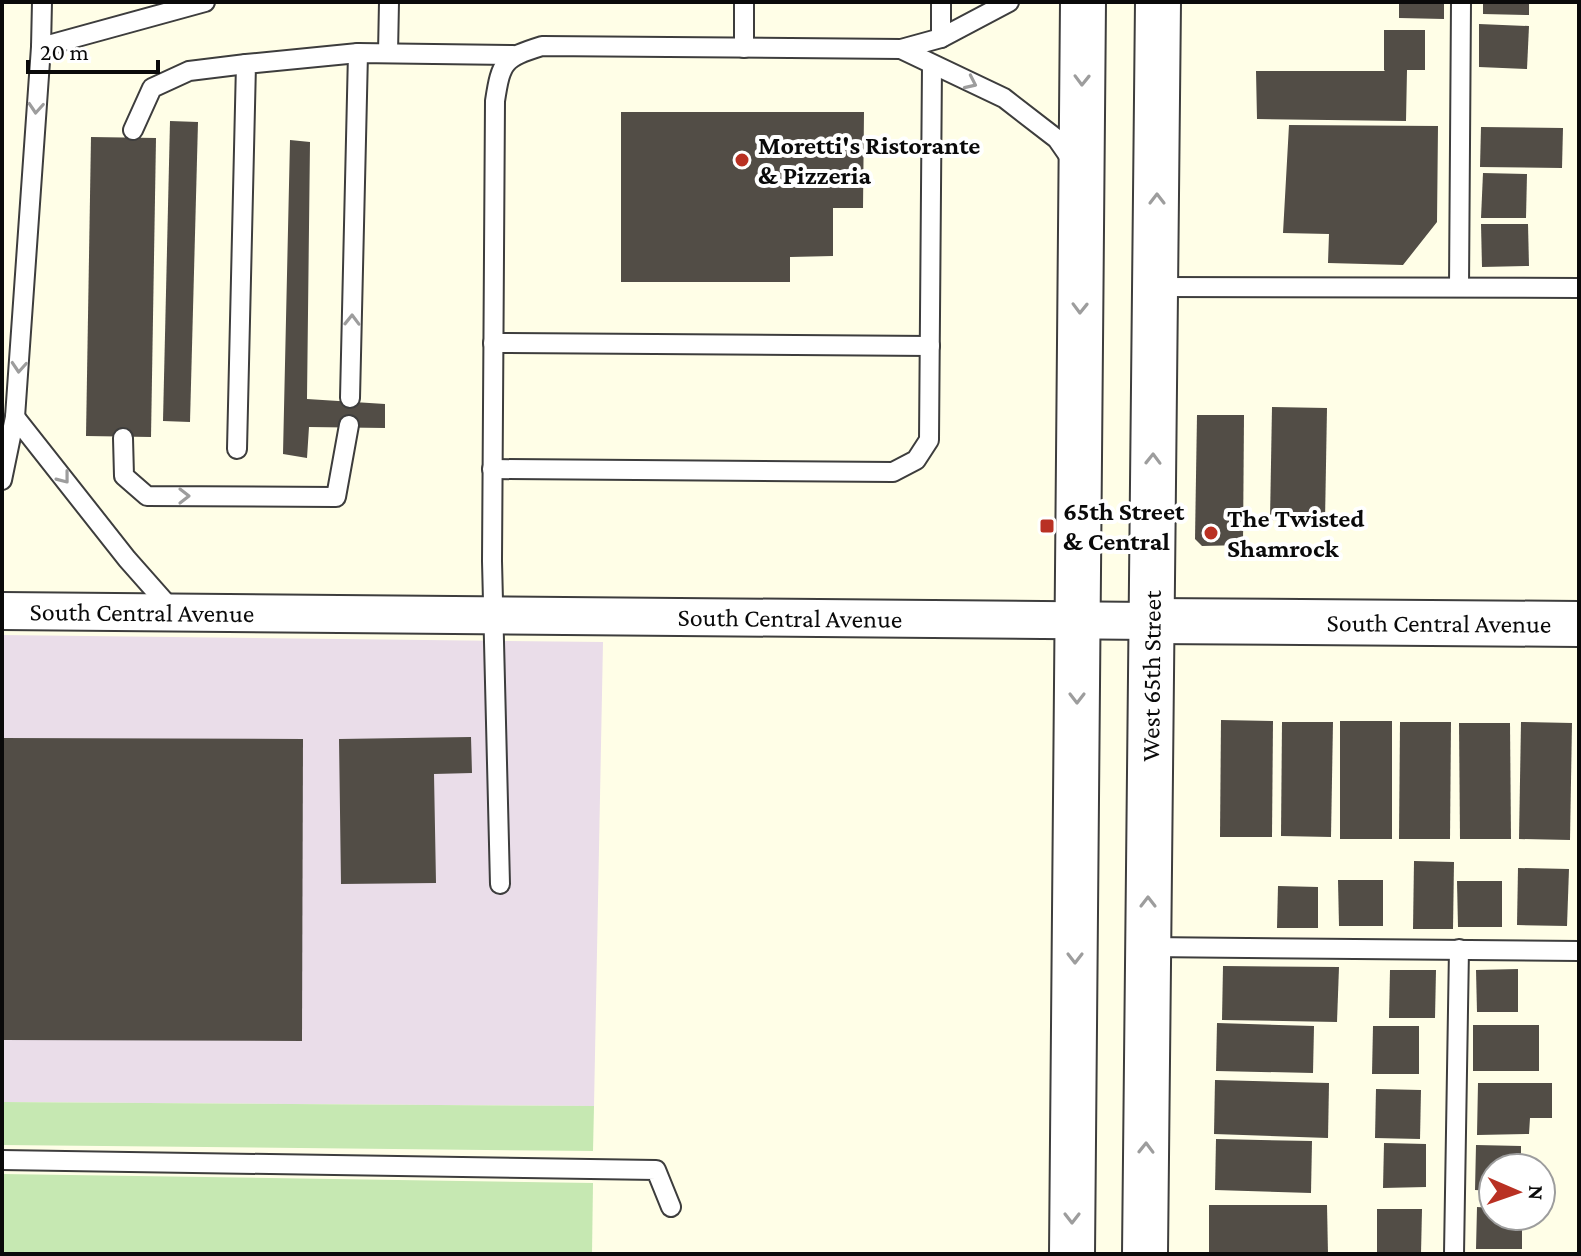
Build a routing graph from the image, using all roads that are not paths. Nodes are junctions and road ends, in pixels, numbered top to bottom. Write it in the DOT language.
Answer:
graph roads {
  1 [pos="42,2"];
  2 [pos="205,2"];
  3 [pos="389,2"];
  4 [pos="744,2"];
  5 [pos="941,2"];
  6 [pos="1009,2"];
  7 [pos="1083,2"];
  8 [pos="1158,2"];
  9 [pos="1461,2"];
  10 [pos="941,38"];
  11 [pos="41,47"];
  12 [pos="744,48"];
  13 [pos="901,49"];
  14 [pos="358,53"];
  15 [pos="388,53"];
  16 [pos="513,55"];
  17 [pos="246,64"];
  18 [pos="932,65"];
  19 [pos="133,130"];
  20 [pos="1081,173"];
  21 [pos="1156,287"];
  22 [pos="1459,287"];
  23 [pos="1579,288"];
  24 [pos="493,343"];
  25 [pos="930,346"];
  26 [pos="350,398"];
  27 [pos="15,417"];
  28 [pos="349,425"];
  29 [pos="123,438"];
  30 [pos="237,449"];
  31 [pos="492,469"];
  32 [pos="2,480"];
  33 [pos="2,611"];
  34 [pos="174,612"];
  35 [pos="495,615"];
  36 [pos="1078,620"];
  37 [pos="1151,621"];
  38 [pos="1579,624"];
  39 [pos="500,884"];
  40 [pos="1148,947"];
  41 [pos="1459,949"];
  42 [pos="1579,951"];
  43 [pos="2,1160"];
  44 [pos="671,1207"];
  45 [pos="1072,1254"];
  46 [pos="1145,1254"];
  47 [pos="1454,1254"];
  1 -- 11 [label="lane"];
  2 -- 11 [label="lane"];
  3 -- 15 [label="lane"];
  4 -- 12 [label="lane"];
  5 -- 10 [label="lane"];
  6 -- 10 [label="lane"];
  7 -- 20 [label="street, one-way"];
  21 -- 8 [label="street, West 65th Street, one-way"];
  9 -- 22 [label="lane"];
  10 -- 13 [label="lane"];
  11 -- 27 [label="lane, one-way"];
  12 -- 13 [label="lane"];
  12 -- 16 [label="lane"];
  13 -- 18 [label="lane"];
  14 -- 15 [label="lane"];
  14 -- 17 [label="lane"];
  26 -- 14 [label="lane, one-way"];
  15 -- 16 [label="lane"];
  16 -- 24 [label="lane"];
  17 -- 19 [label="lane"];
  17 -- 30 [label="lane"];
  18 -- 20 [label="lane, one-way"];
  18 -- 25 [label="lane"];
  20 -- 36 [label="street, one-way"];
  21 -- 22 [label="lane"];
  37 -- 21 [label="street, West 65th Street, one-way"];
  22 -- 23 [label="lane"];
  24 -- 25 [label="lane"];
  24 -- 31 [label="lane"];
  25 -- 31 [label="lane"];
  27 -- 32 [label="lane"];
  27 -- 34 [label="lane, one-way"];
  29 -- 28 [label="lane, one-way"];
  31 -- 35 [label="lane"];
  33 -- 34 [label="street, South Central Avenue"];
  34 -- 35 [label="street, South Central Avenue"];
  35 -- 36 [label="street, South Central Avenue"];
  35 -- 39 [label="lane"];
  36 -- 37 [label="street, South Central Avenue"];
  36 -- 45 [label="street, one-way"];
  37 -- 38 [label="street, South Central Avenue"];
  40 -- 37 [label="street, West 65th Street, one-way"];
  40 -- 41 [label="lane"];
  46 -- 40 [label="street, West 65th Street, one-way"];
  41 -- 42 [label="lane"];
  41 -- 47 [label="lane"];
  43 -- 44 [label="lane"];
}
